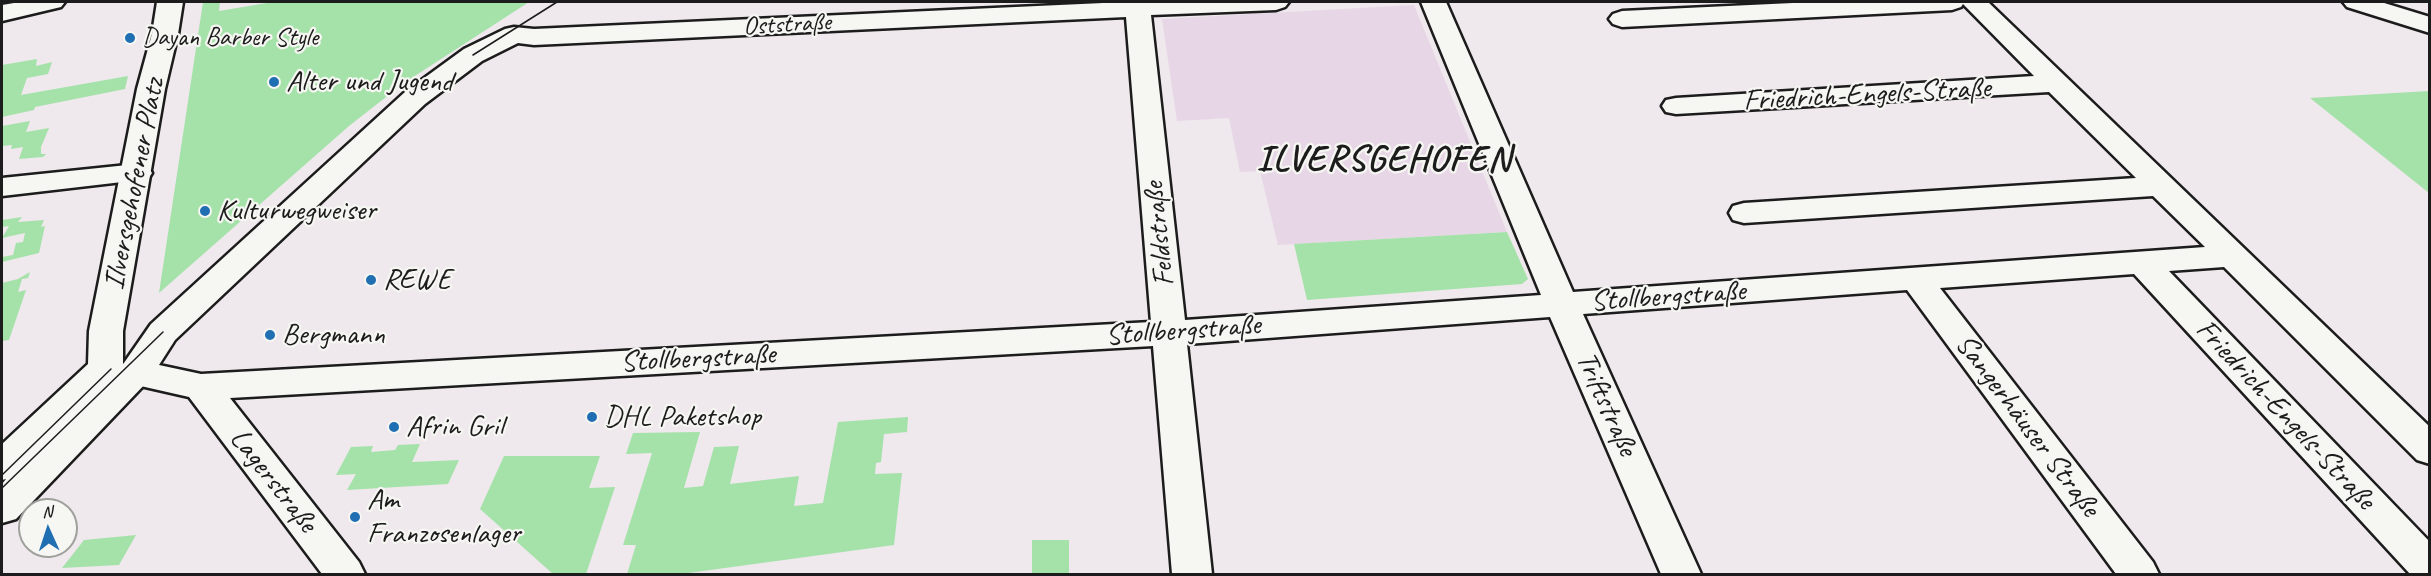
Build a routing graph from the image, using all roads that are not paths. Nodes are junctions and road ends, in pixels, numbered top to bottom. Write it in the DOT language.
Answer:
graph roads {
  1 [pos="52,2"];
  2 [pos="170,2"];
  3 [pos="1276,2"];
  4 [pos="1432,2"];
  5 [pos="1952,2"];
  6 [pos="1974,2"];
  7 [pos="2356,2"];
  8 [pos="1137,5"];
  9 [pos="2,13"];
  10 [pos="1622,19"];
  11 [pos="2430,25"];
  12 [pos="2059,83"];
  13 [pos="1676,106"];
  14 [pos="137,172"];
  15 [pos="2163,186"];
  16 [pos="2,187"];
  17 [pos="1744,213"];
  18 [pos="2232,256"];
  19 [pos="2141,261"];
  20 [pos="1915,278"];
  21 [pos="1562,305"];
  22 [pos="1169,333"];
  23 [pos="120,370"];
  24 [pos="201,387"];
  25 [pos="2430,450"];
  26 [pos="2,466"];
  27 [pos="2,508"];
  28 [pos="2430,569"];
  29 [pos="345,574"];
  30 [pos="1192,574"];
  31 [pos="1682,574"];
  32 [pos="2139,574"];
  1 -- 9 [label="street"];
  2 -- 14 [label="street, Ilversgehofener Platz"];
  3 -- 8 [label="street, Oststraße"];
  4 -- 21 [label="street, Triftstraße"];
  5 -- 10 [label="street"];
  6 -- 12 [label="street, Friedrich-Engels-Straße"];
  7 -- 11 [label="street"];
  8 -- 22 [label="street, Feldstraße"];
  8 -- 23 [label="street, Oststraße"];
  12 -- 13 [label="street, Friedrich-Engels-Straße"];
  12 -- 15 [label="street, Friedrich-Engels-Straße"];
  14 -- 16 [label="street"];
  14 -- 23 [label="street, Ilversgehofener Platz"];
  15 -- 17 [label="street"];
  15 -- 18 [label="street, Friedrich-Engels-Straße"];
  18 -- 19 [label="street, Stollbergstraße"];
  18 -- 25 [label="street, Friedrich-Engels-Straße"];
  19 -- 20 [label="street, Stollbergstraße"];
  19 -- 28 [label="street, Friedrich-Engels-Straße"];
  20 -- 21 [label="street, Stollbergstraße"];
  20 -- 32 [label="street, Sangerhäuser Straße"];
  21 -- 22 [label="street, Stollbergstraße"];
  21 -- 31 [label="street, Triftstraße"];
  22 -- 24 [label="street, Stollbergstraße"];
  22 -- 30 [label="street, Feldstraße"];
  23 -- 24 [label="street, Stollbergstraße"];
  23 -- 26 [label="street"];
  23 -- 27 [label="street"];
  24 -- 29 [label="street, Lagerstraße"];
}
